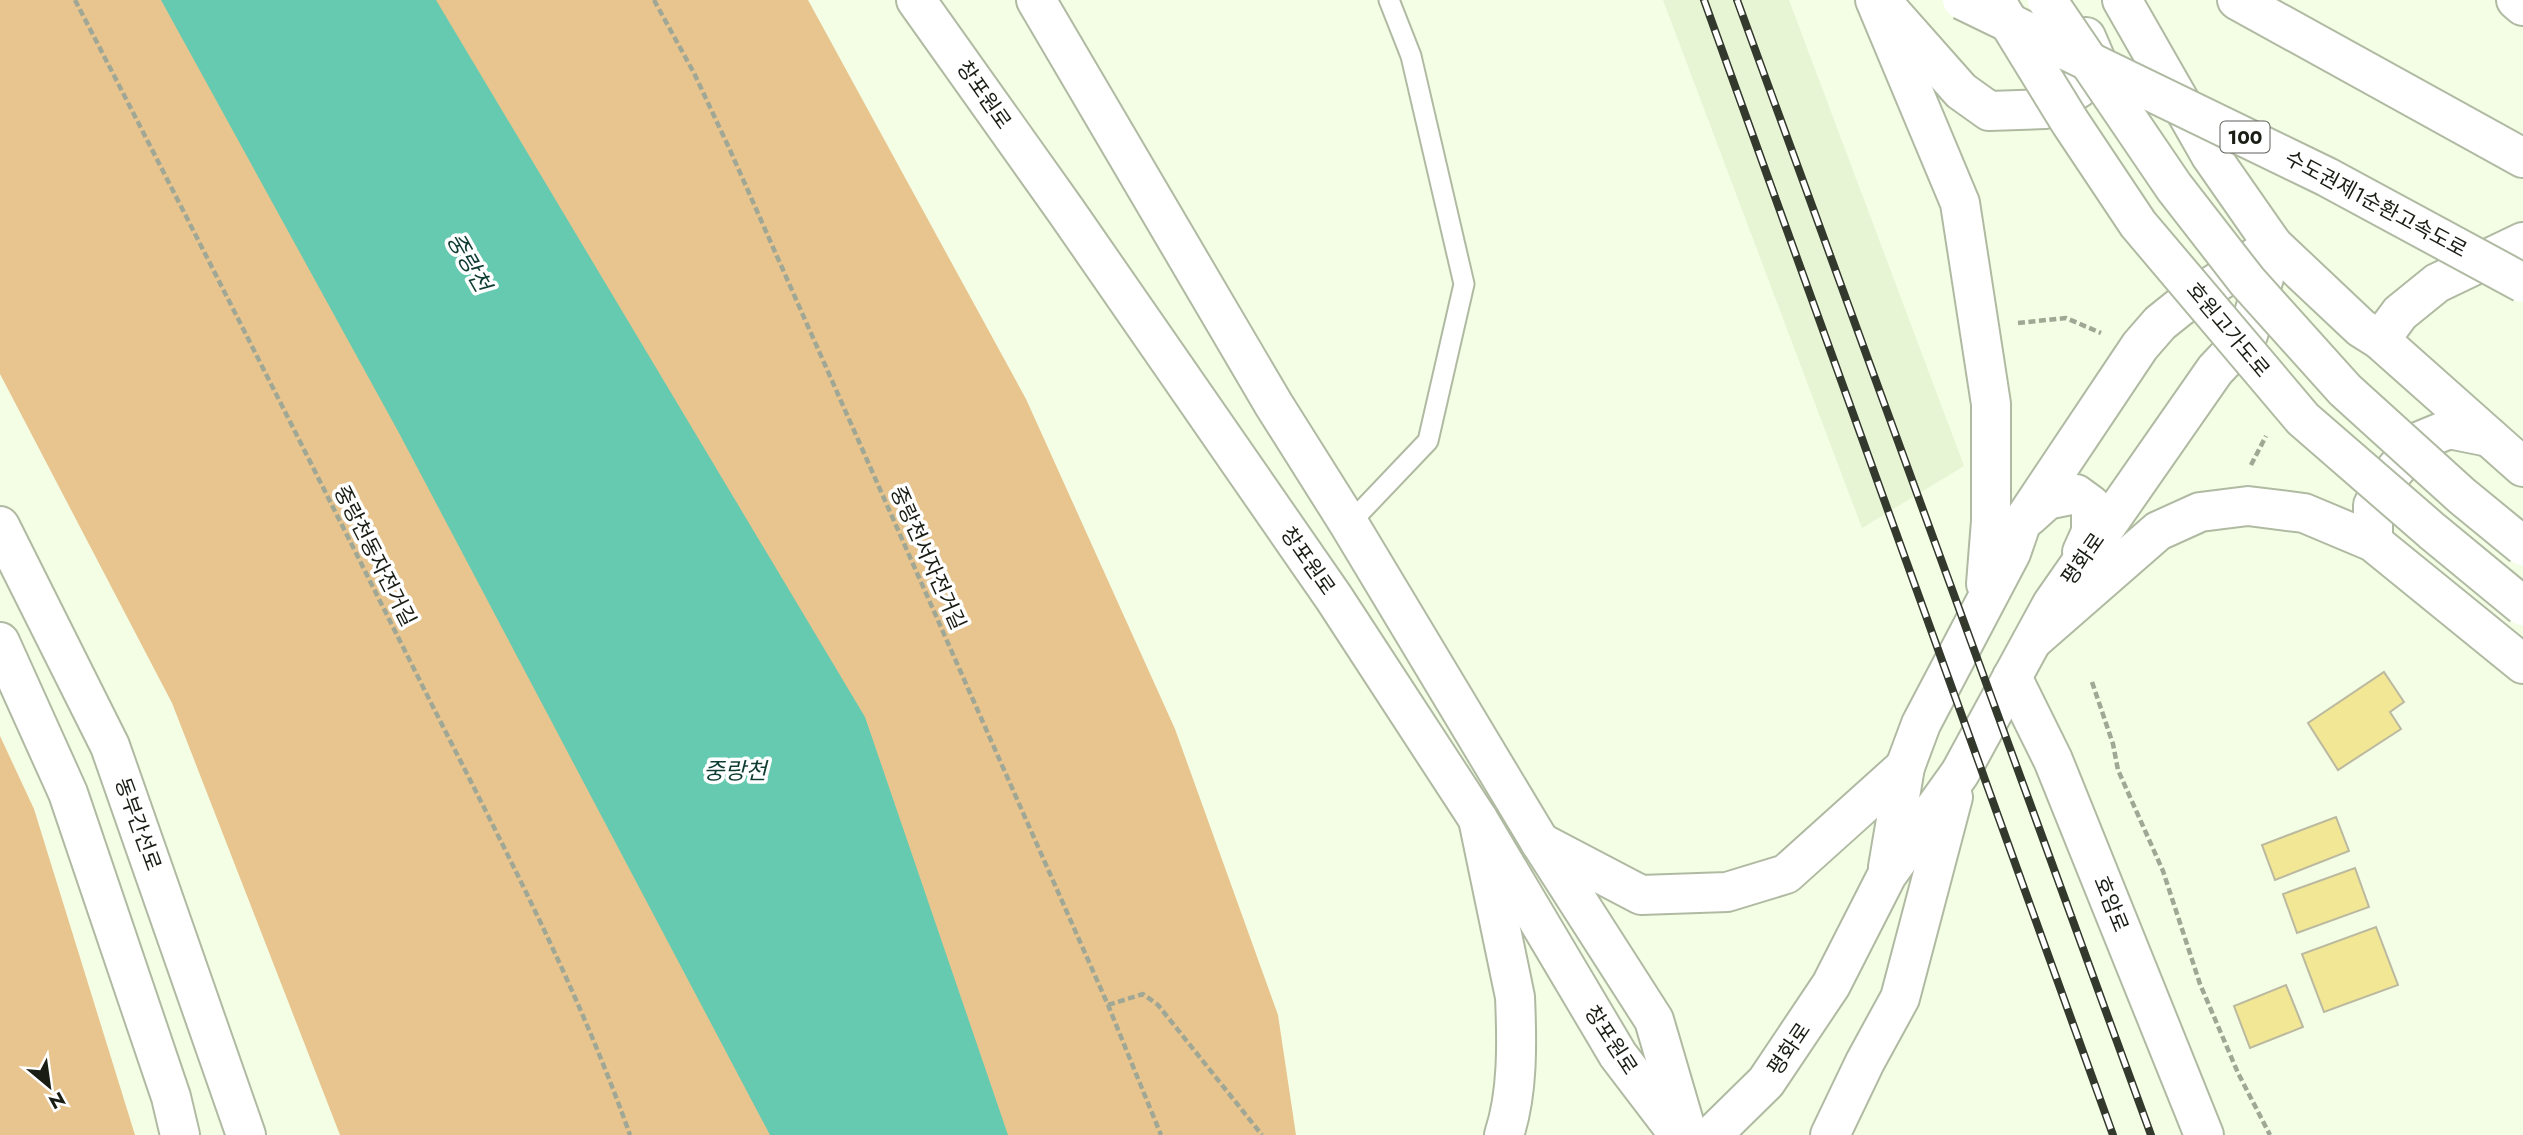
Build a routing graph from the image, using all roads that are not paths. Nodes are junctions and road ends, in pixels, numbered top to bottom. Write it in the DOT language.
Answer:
graph roads {
  1 [pos="916,0"];
  2 [pos="1035,0"];
  3 [pos="1389,0"];
  4 [pos="1878,0"];
  5 [pos="1962,0"];
  6 [pos="1995,0"];
  7 [pos="2047,0"];
  8 [pos="2070,0"];
  9 [pos="2122,0"];
  10 [pos="2237,0"];
  11 [pos="2516,0"];
  12 [pos="2523,6"];
  13 [pos="2523,158"];
  14 [pos="2523,242"];
  15 [pos="2273,245"];
  16 [pos="2523,283"];
  17 [pos="2380,340"];
  18 [pos="2489,437"];
  19 [pos="2523,467"];
  20 [pos="1349,524"];
  21 [pos="2021,524"];
  22 [pos="0,526"];
  23 [pos="2373,542"];
  24 [pos="2523,546"];
  25 [pos="2072,576"];
  26 [pos="1984,603"];
  27 [pos="2523,606"];
  28 [pos="2032,641"];
  29 [pos="0,642"];
  30 [pos="2523,664"];
  31 [pos="2012,677"];
  32 [pos="1905,767"];
  33 [pos="1959,773"];
  34 [pos="1478,819"];
  35 [pos="1539,842"];
  36 [pos="1887,875"];
  37 [pos="180,1135"];
  38 [pos="246,1135"];
  39 [pos="1504,1135"];
  40 [pos="1679,1135"];
  41 [pos="1688,1135"];
  42 [pos="1712,1135"];
  43 [pos="1830,1135"];
  44 [pos="2204,1135"];
  1 -- 34 [label="main road, 창포원로"];
  2 -- 20 [label="main road, 창포원로"];
  3 -- 20 [label="lane"];
  4 -- 8 [label="main road"];
  4 -- 26 [label="main road, 평화로"];
  5 -- 16 [label="main road, 수도권제1순환고속도로 / 100, bridge"];
  6 -- 27 [label="main road, 호원고가도로, bridge"];
  7 -- 24 [label="main road, bridge"];
  9 -- 15 [label="main road"];
  10 -- 13 [label="main road"];
  11 -- 12 [label="main road"];
  14 -- 17 [label="main road"];
  15 -- 17 [label="main road"];
  15 -- 21 [label="main road, 평화로"];
  15 -- 25 [label="main road, 평화로"];
  17 -- 18 [label="main road"];
  18 -- 19 [label="main road"];
  18 -- 23 [label="main road"];
  20 -- 35 [label="main road, 창포원로"];
  21 -- 25 [label="main road"];
  21 -- 26 [label="main road, 평화로"];
  22 -- 38 [label="main road, 동부간선로"];
  23 -- 28 [label="main road"];
  23 -- 30 [label="main road"];
  25 -- 28 [label="main road, 평화로"];
  26 -- 32 [label="main road, 평화로"];
  28 -- 31 [label="main road, 평화로"];
  29 -- 37 [label="main road"];
  31 -- 33 [label="main road, 평화로"];
  31 -- 44 [label="main road, 호암로"];
  32 -- 35 [label="main road"];
  32 -- 36 [label="main road, 평화로"];
  33 -- 36 [label="main road, 평화로"];
  33 -- 43 [label="main road"];
  34 -- 39 [label="main road"];
  34 -- 40 [label="main road, 창포원로"];
  35 -- 41 [label="main road, 창포원로"];
  36 -- 42 [label="main road, 평화로"];
}
